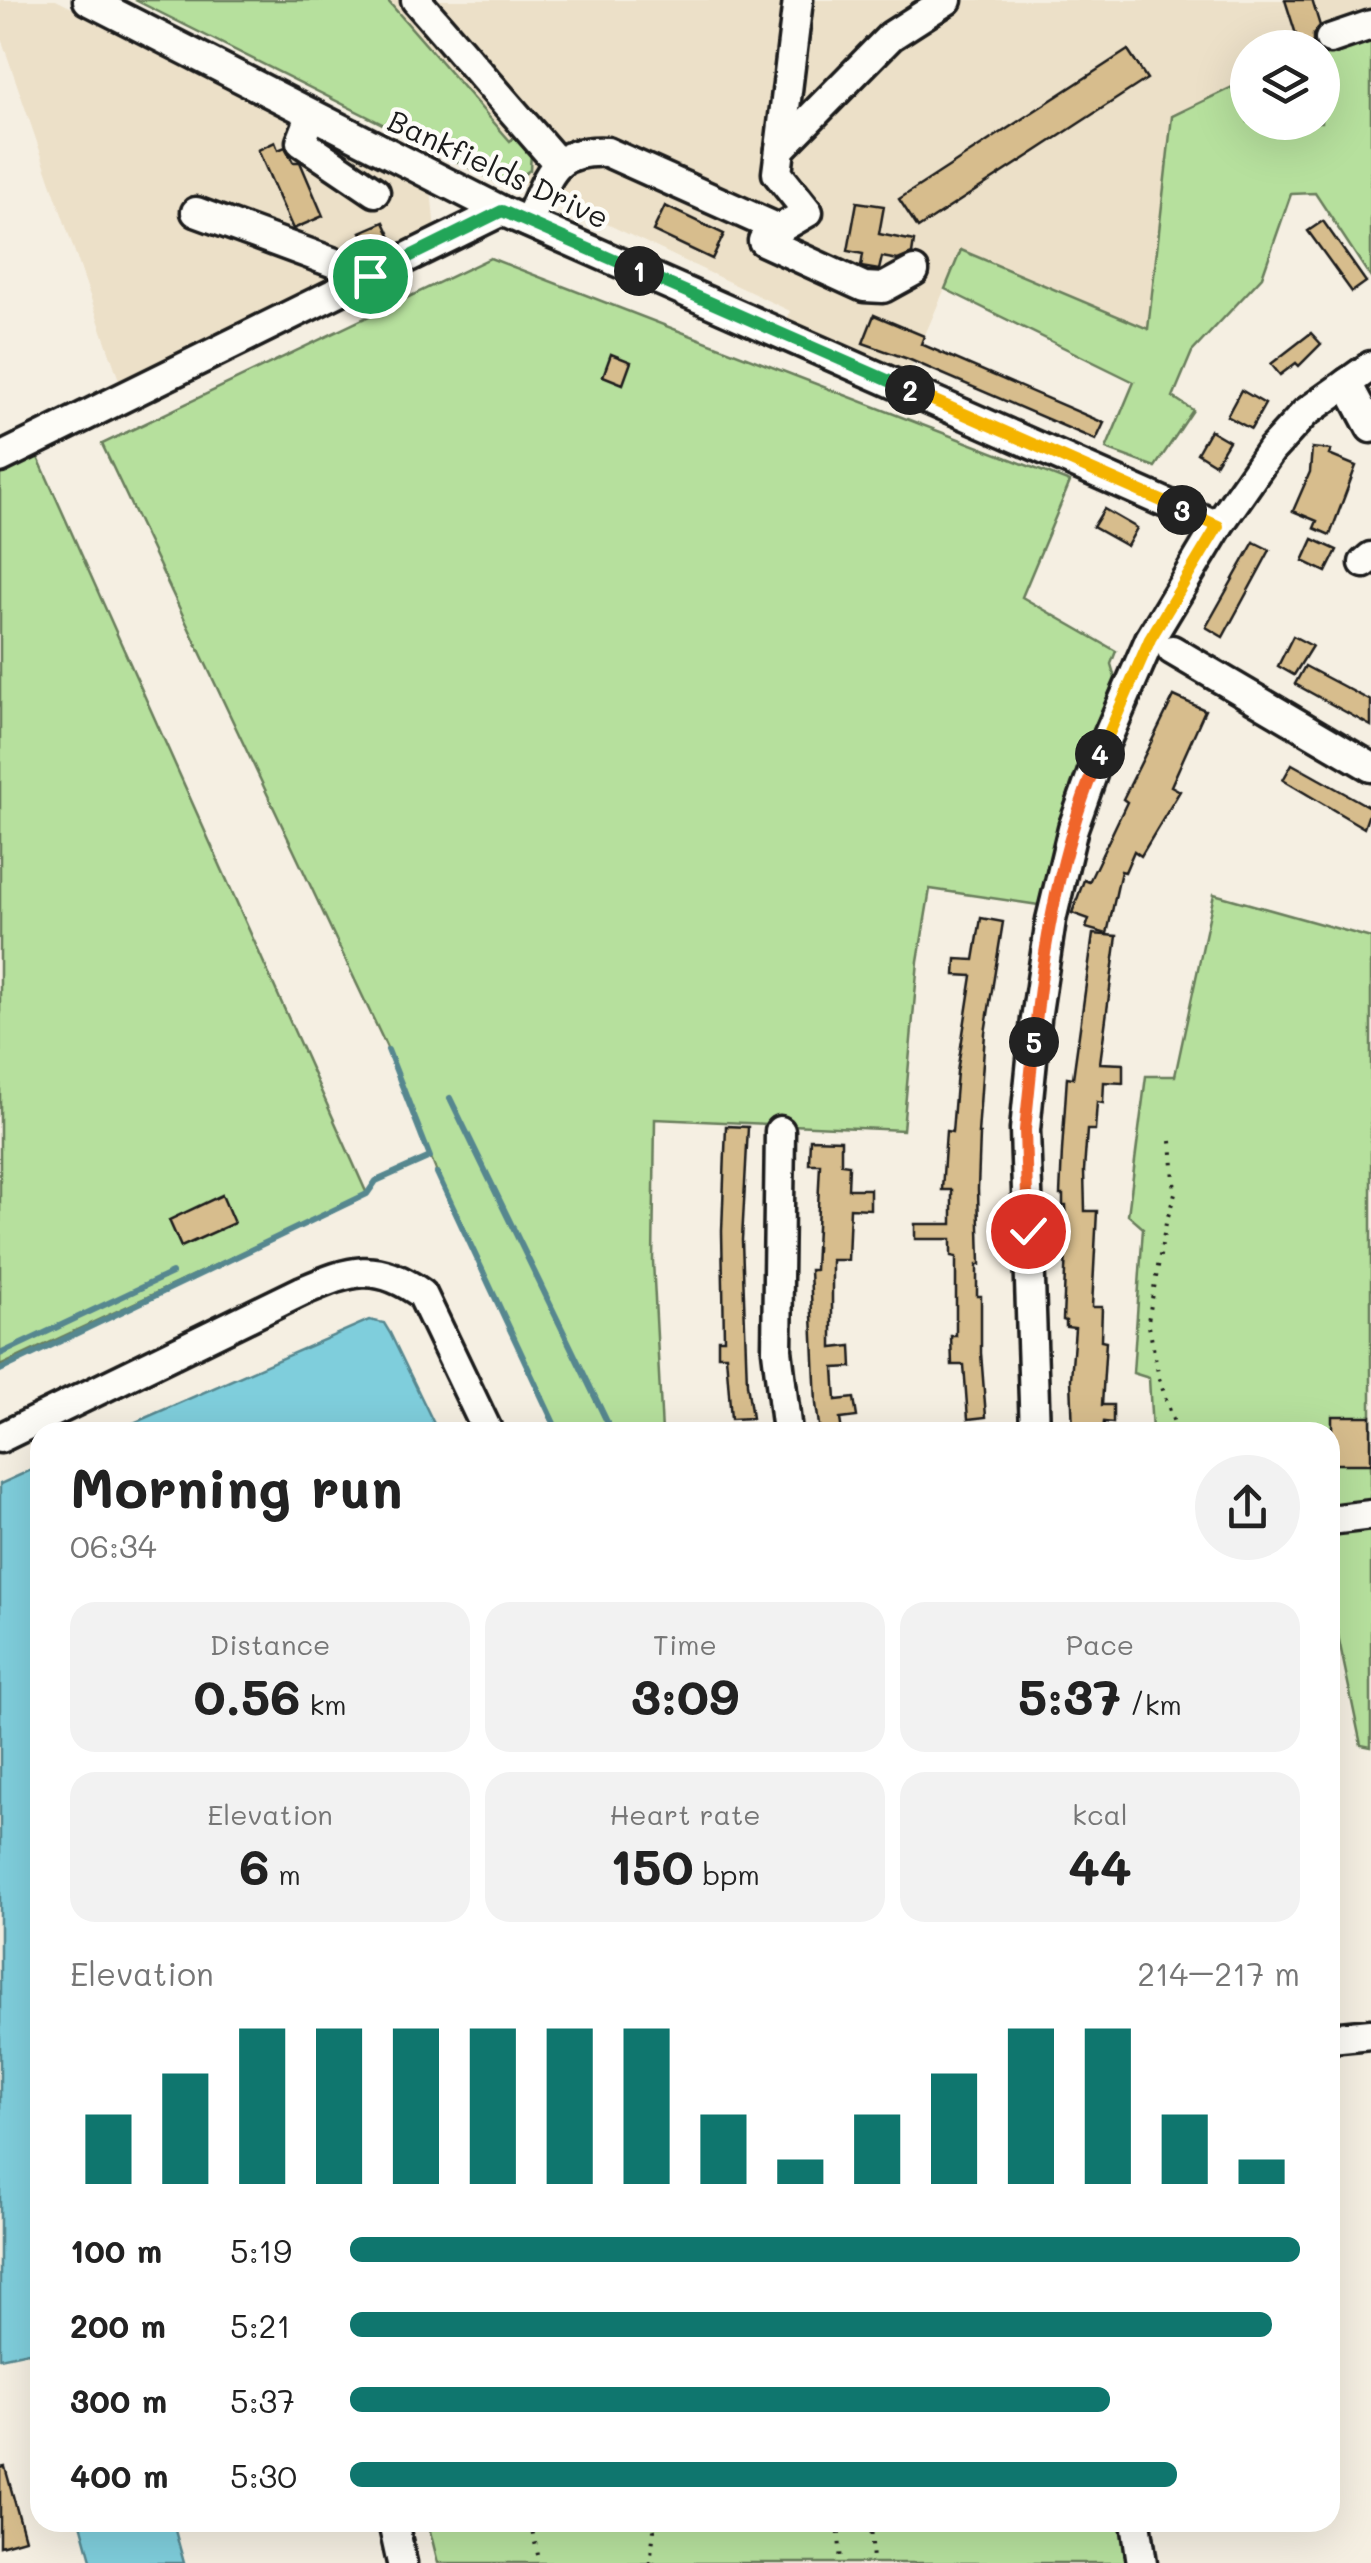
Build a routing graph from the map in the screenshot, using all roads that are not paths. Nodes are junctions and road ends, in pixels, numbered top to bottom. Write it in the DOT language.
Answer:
graph roads {
  1 [pos="88,0"];
  2 [pos="416,0"];
  3 [pos="798,0"];
  4 [pos="947,0"];
  5 [pos="1371,25"];
  6 [pos="1340,36"];
  7 [pos="312,116"];
  8 [pos="780,149"];
  9 [pos="557,162"];
  10 [pos="375,192"];
  11 [pos="196,212"];
  12 [pos="515,217"];
  13 [pos="779,230"];
  14 [pos="914,271"];
  15 [pos="370,276"];
  16 [pos="1371,366"];
  17 [pos="1347,384"];
  18 [pos="1371,428"];
  19 [pos="0,458"];
  20 [pos="1218,526"];
  21 [pos="1172,650"];
  22 [pos="1371,768"];
  23 [pos="780,1131"];
  24 [pos="33,1422"];
  25 [pos="483,1422"];
  26 [pos="786,1422"];
  27 [pos="1035,1422"];
  28 [pos="30,1423"];
  29 [pos="0,1438"];
  30 [pos="1371,1516"];
  31 [pos="1340,1519"];
  32 [pos="1371,2034"];
  33 [pos="1340,2037"];
  34 [pos="396,2532"];
  35 [pos="1137,2532"];
  36 [pos="402,2563"];
  37 [pos="1142,2563"];
  1 -- 7 [label="street, Bankfields Drive"];
  2 -- 9 [label="street"];
  3 -- 8 [label="street"];
  4 -- 8 [label="street"];
  5 -- 6 [label="street"];
  7 -- 10 [label="street"];
  7 -- 12 [label="street, Bankfields Drive"];
  8 -- 13 [label="street"];
  9 -- 12 [label="street"];
  9 -- 13 [label="street"];
  11 -- 15 [label="street"];
  12 -- 15 [label="street"];
  12 -- 20 [label="street, Bankfields Drive"];
  13 -- 14 [label="street"];
  15 -- 19 [label="street"];
  16 -- 17 [label="street"];
  17 -- 18 [label="street"];
  17 -- 20 [label="street"];
  20 -- 27 [label="street"];
  21 -- 22 [label="street"];
  23 -- 26 [label="street"];
  24 -- 25 [label="street"];
  28 -- 29 [label="street"];
  30 -- 31 [label="street"];
  32 -- 33 [label="street"];
  34 -- 36 [label="street"];
  35 -- 37 [label="street"];
}
